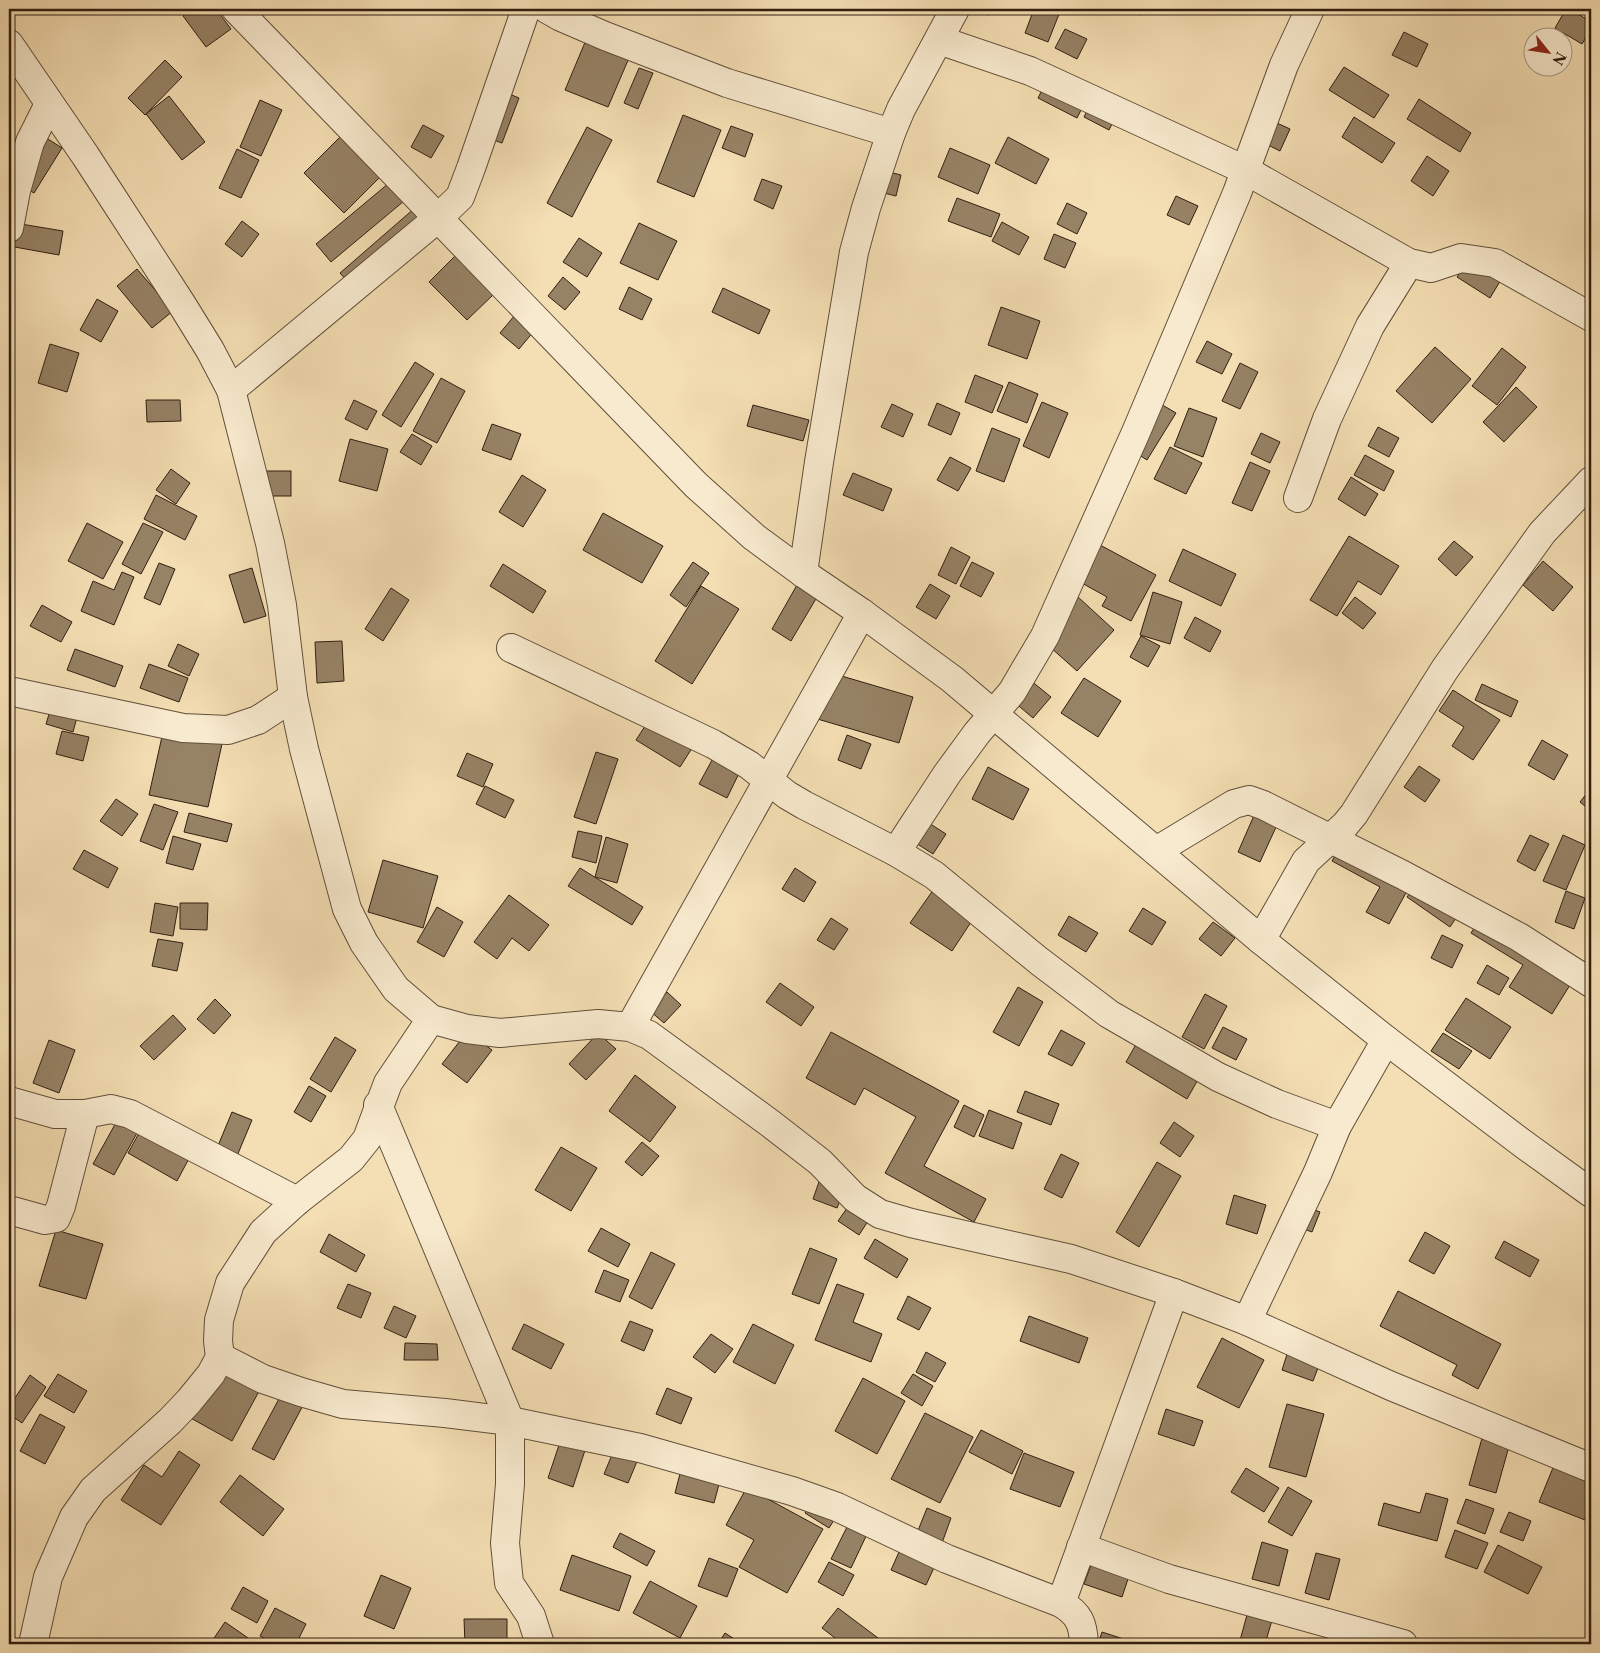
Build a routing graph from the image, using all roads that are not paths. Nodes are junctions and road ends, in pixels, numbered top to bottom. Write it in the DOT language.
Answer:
graph roads {
  1 [pos="236,9"];
  2 [pos="526,9"];
  3 [pos="547,9"];
  4 [pos="955,9"];
  5 [pos="1310,9"];
  6 [pos="939,40"];
  7 [pos="9,44"];
  8 [pos="49,104"];
  9 [pos="891,133"];
  10 [pos="1245,170"];
  11 [pos="438,218"];
  12 [pos="9,228"];
  13 [pos="1409,263"];
  14 [pos="1591,317"];
  15 [pos="232,390"];
  16 [pos="1591,481"];
  17 [pos="1298,498"];
  18 [pos="803,573"];
  19 [pos="862,613"];
  20 [pos="511,648"];
  21 [pos="9,691"];
  22 [pos="293,698"];
  23 [pos="994,715"];
  24 [pos="770,780"];
  25 [pos="1330,840"];
  26 [pos="1156,851"];
  27 [pos="896,852"];
  28 [pos="1261,940"];
  29 [pos="1591,983"];
  30 [pos="431,1019"];
  31 [pos="630,1027"];
  32 [pos="1386,1040"];
  33 [pos="9,1101"];
  34 [pos="378,1105"];
  35 [pos="85,1114"];
  36 [pos="1338,1126"];
  37 [pos="1591,1194"];
  38 [pos="297,1201"];
  39 [pos="9,1210"];
  40 [pos="1174,1293"];
  41 [pos="1247,1321"];
  42 [pos="220,1357"];
  43 [pos="510,1421"];
  44 [pos="1591,1468"];
  45 [pos="1081,1547"];
  46 [pos="1060,1603"];
  47 [pos="32,1644"];
  48 [pos="540,1644"];
  49 [pos="1084,1644"];
  50 [pos="1403,1644"];
  1 -- 11 [label="street"];
  2 -- 11 [label="street"];
  3 -- 9 [label="street"];
  4 -- 6 [label="street"];
  5 -- 10 [label="street"];
  6 -- 9 [label="street"];
  6 -- 10 [label="street"];
  7 -- 8 [label="street"];
  8 -- 12 [label="street"];
  8 -- 15 [label="street"];
  9 -- 18 [label="street"];
  10 -- 13 [label="street"];
  10 -- 23 [label="street"];
  11 -- 15 [label="street"];
  11 -- 18 [label="street"];
  13 -- 14 [label="street"];
  13 -- 17 [label="street"];
  15 -- 22 [label="street"];
  16 -- 25 [label="street"];
  18 -- 19 [label="street"];
  19 -- 23 [label="street"];
  19 -- 24 [label="street"];
  20 -- 24 [label="street"];
  21 -- 22 [label="street"];
  22 -- 30 [label="street"];
  23 -- 26 [label="street"];
  23 -- 27 [label="street"];
  24 -- 27 [label="street"];
  24 -- 31 [label="street"];
  25 -- 26 [label="street"];
  25 -- 28 [label="street"];
  25 -- 29 [label="street"];
  26 -- 28 [label="street"];
  27 -- 36 [label="street"];
  28 -- 32 [label="street"];
  30 -- 31 [label="street"];
  30 -- 34 [label="street"];
  31 -- 40 [label="street"];
  32 -- 36 [label="street"];
  32 -- 37 [label="street"];
  33 -- 35 [label="street"];
  34 -- 38 [label="street"];
  34 -- 43 [label="street"];
  35 -- 38 [label="street"];
  35 -- 39 [label="street"];
  36 -- 41 [label="street"];
  38 -- 42 [label="street"];
  40 -- 41 [label="street"];
  40 -- 45 [label="street"];
  41 -- 44 [label="street"];
  42 -- 43 [label="street"];
  42 -- 47 [label="street"];
  43 -- 46 [label="street"];
  43 -- 48 [label="street"];
  45 -- 46 [label="street"];
  45 -- 50 [label="street"];
  46 -- 49 [label="street"];
}
